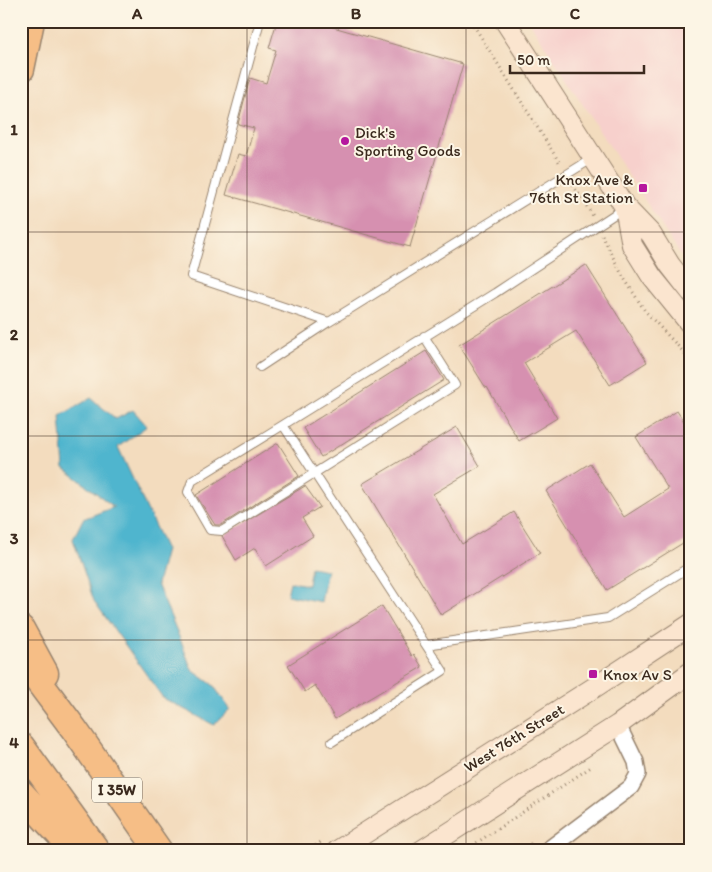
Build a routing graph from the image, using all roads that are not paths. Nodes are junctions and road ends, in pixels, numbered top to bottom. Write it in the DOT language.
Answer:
graph roads {
  1 [pos="31,21"];
  2 [pos="260,21"];
  3 [pos="505,21"];
  4 [pos="21,69"];
  5 [pos="593,158"];
  6 [pos="625,207"];
  7 [pos="691,292"];
  8 [pos="330,321"];
  9 [pos="691,326"];
  10 [pos="424,336"];
  11 [pos="260,367"];
  12 [pos="284,424"];
  13 [pos="315,474"];
  14 [pos="691,566"];
  15 [pos="691,624"];
  16 [pos="21,629"];
  17 [pos="426,646"];
  18 [pos="21,658"];
  19 [pos="691,672"];
  20 [pos="618,725"];
  21 [pos="74,729"];
  22 [pos="332,742"];
  23 [pos="21,746"];
  24 [pos="21,793"];
  25 [pos="75,851"];
  26 [pos="97,851"];
  27 [pos="159,851"];
  28 [pos="337,851"];
  29 [pos="422,851"];
  30 [pos="546,851"];
  1 -- 4 [label="highway"];
  2 -- 8 [label="lane"];
  3 -- 5 [label="street"];
  5 -- 6 [label="street"];
  5 -- 8 [label="lane"];
  6 -- 7 [label="street"];
  6 -- 9 [label="street"];
  6 -- 10 [label="lane"];
  8 -- 11 [label="lane"];
  10 -- 12 [label="lane"];
  10 -- 13 [label="lane"];
  12 -- 13 [label="lane"];
  12 -- 13 [label="lane"];
  13 -- 17 [label="lane"];
  14 -- 17 [label="lane"];
  15 -- 28 [label="street, West 76th Street"];
  16 -- 21 [label="highway"];
  17 -- 22 [label="lane"];
  18 -- 21 [label="highway, I 35W"];
  19 -- 20 [label="street"];
  20 -- 29 [label="street"];
  20 -- 30 [label="street"];
  21 -- 27 [label="highway, I 35W"];
  23 -- 26 [label="highway"];
  24 -- 25 [label="highway"];
}
